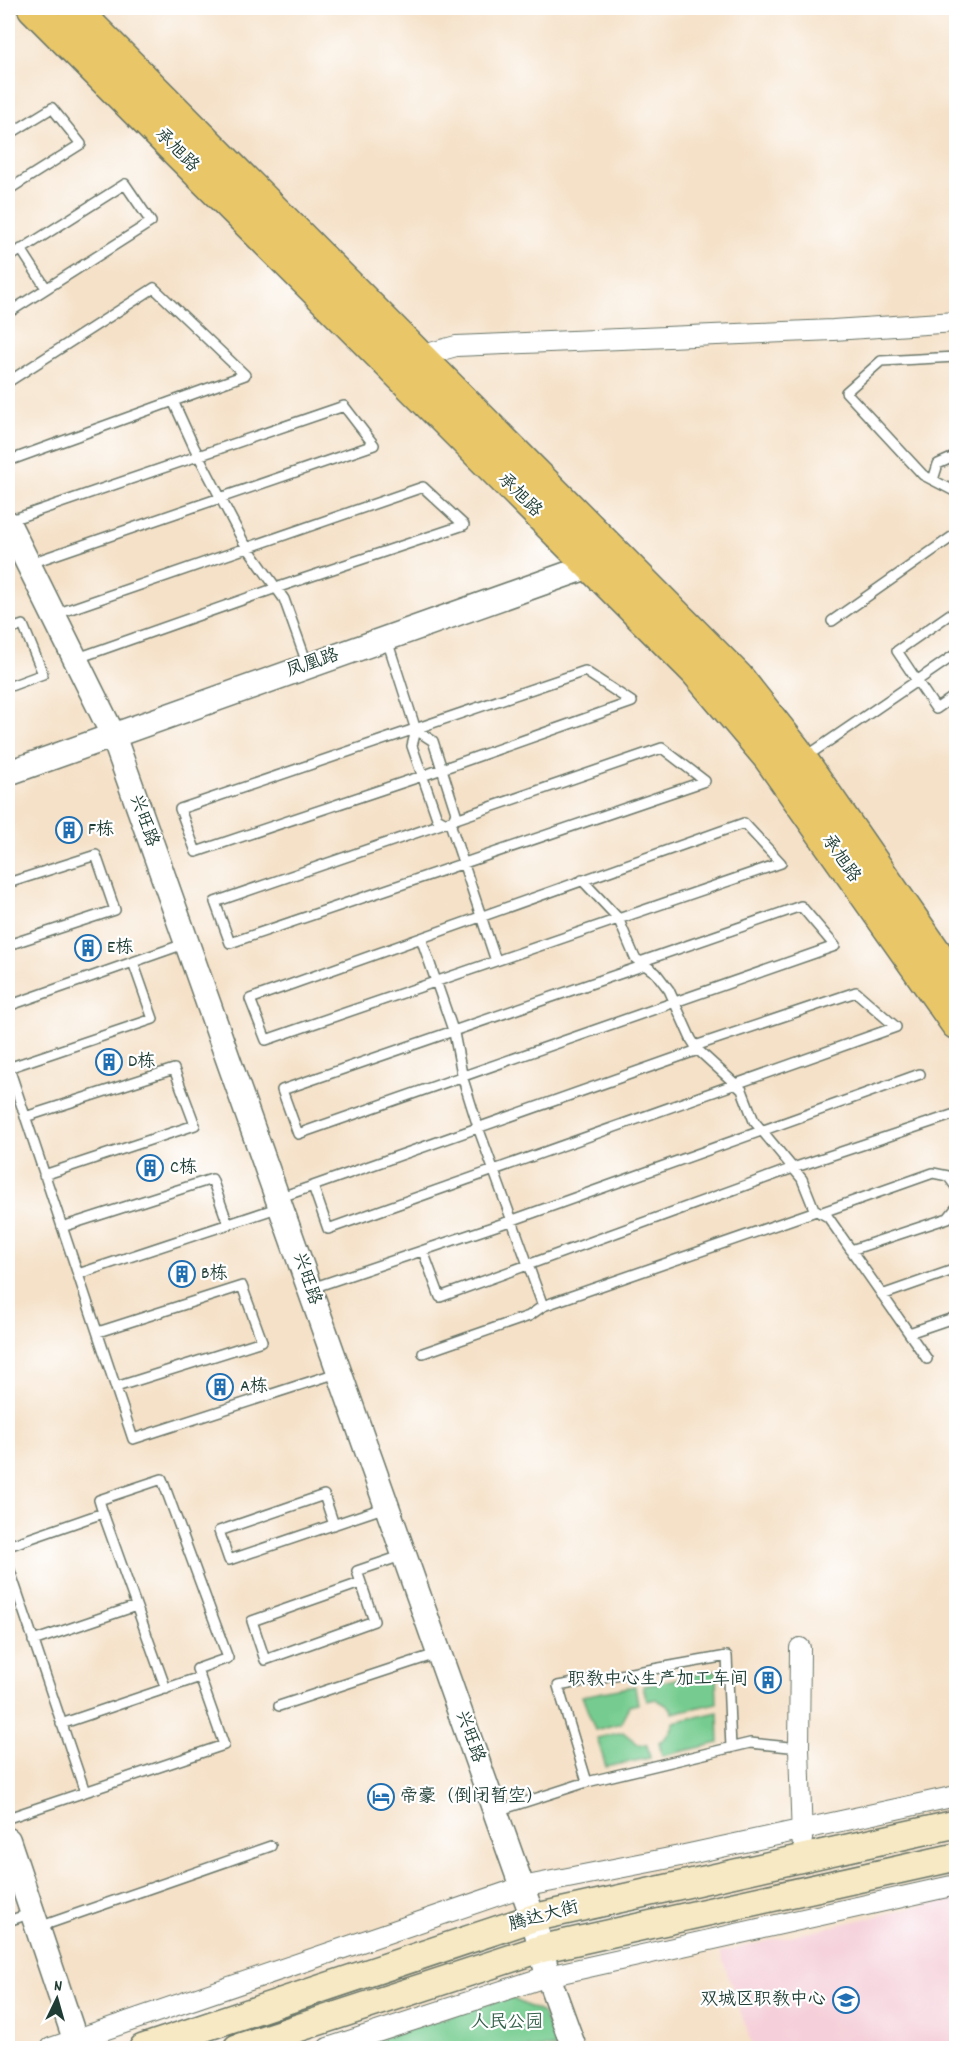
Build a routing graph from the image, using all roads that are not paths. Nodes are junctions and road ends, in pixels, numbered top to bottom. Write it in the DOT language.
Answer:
graph roads {
  1 [pos="33,8"];
  2 [pos="74,8"];
  3 [pos="8,135"];
  4 [pos="8,190"];
  5 [pos="21,249"];
  6 [pos="8,258"];
  7 [pos="46,288"];
  8 [pos="8,313"];
  9 [pos="957,322"];
  10 [pos="420,356"];
  11 [pos="957,357"];
  12 [pos="8,382"];
  13 [pos="174,403"];
  14 [pos="198,456"];
  15 [pos="957,456"];
  16 [pos="8,461"];
  17 [pos="933,480"];
  18 [pos="957,492"];
  19 [pos="220,498"];
  20 [pos="8,522"];
  21 [pos="957,534"];
  22 [pos="247,547"];
  23 [pos="619,556"];
  24 [pos="28,564"];
  25 [pos="589,566"];
  26 [pos="276,588"];
  27 [pos="957,610"];
  28 [pos="53,615"];
  29 [pos="832,621"];
  30 [pos="8,630"];
  31 [pos="387,638"];
  32 [pos="957,654"];
  33 [pos="75,659"];
  34 [pos="308,666"];
  35 [pos="917,681"];
  36 [pos="8,687"];
  37 [pos="957,695"];
  38 [pos="416,728"];
  39 [pos="113,735"];
  40 [pos="802,760"];
  41 [pos="441,769"];
  42 [pos="8,773"];
  43 [pos="422,776"];
  44 [pos="449,822"];
  45 [pos="464,864"];
  46 [pos="582,880"];
  47 [pos="8,883"];
  48 [pos="481,916"];
  49 [pos="618,918"];
  50 [pos="421,938"];
  51 [pos="187,943"];
  52 [pos="8,945"];
  53 [pos="496,961"];
  54 [pos="133,962"];
  55 [pos="643,963"];
  56 [pos="437,981"];
  57 [pos="957,981"];
  58 [pos="675,1001"];
  59 [pos="8,1006"];
  60 [pos="957,1024"];
  61 [pos="453,1032"];
  62 [pos="697,1048"];
  63 [pos="8,1066"];
  64 [pos="920,1074"];
  65 [pos="462,1076"];
  66 [pos="735,1084"];
  67 [pos="952,1115"];
  68 [pos="25,1117"];
  69 [pos="478,1127"];
  70 [pos="762,1130"];
  71 [pos="793,1168"];
  72 [pos="494,1169"];
  73 [pos="44,1175"];
  74 [pos="313,1186"];
  75 [pos="957,1187"];
  76 [pos="279,1202"];
  77 [pos="957,1208"];
  78 [pos="818,1212"];
  79 [pos="513,1220"];
  80 [pos="228,1224"];
  81 [pos="62,1227"];
  82 [pos="851,1250"];
  83 [pos="423,1251"];
  84 [pos="529,1266"];
  85 [pos="957,1269"];
  86 [pos="78,1274"];
  87 [pos="310,1289"];
  88 [pos="882,1295"];
  89 [pos="543,1306"];
  90 [pos="957,1317"];
  91 [pos="98,1332"];
  92 [pos="909,1333"];
  93 [pos="423,1353"];
  94 [pos="927,1359"];
  95 [pos="339,1372"];
  96 [pos="116,1387"];
  97 [pos="386,1507"];
  98 [pos="103,1513"];
  99 [pos="334,1524"];
  100 [pos="8,1546"];
  101 [pos="404,1555"];
  102 [pos="8,1565"];
  103 [pos="360,1583"];
  104 [pos="136,1606"];
  105 [pos="33,1641"];
  106 [pos="800,1648"];
  107 [pos="439,1653"];
  108 [pos="200,1677"];
  109 [pos="166,1689"];
  110 [pos="279,1706"];
  111 [pos="61,1724"];
  112 [pos="730,1748"];
  113 [pos="799,1748"];
  114 [pos="587,1782"];
  115 [pos="85,1792"];
  116 [pos="957,1796"];
  117 [pos="495,1811"];
  118 [pos="8,1818"];
  119 [pos="957,1824"];
  120 [pos="800,1829"];
  121 [pos="8,1840"];
  122 [pos="271,1846"];
  123 [pos="805,1857"];
  124 [pos="957,1857"];
  125 [pos="957,1885"];
  126 [pos="522,1887"];
  127 [pos="533,1918"];
  128 [pos="35,1920"];
  129 [pos="8,1921"];
  130 [pos="540,1949"];
  131 [pos="548,1976"];
  132 [pos="76,2044"];
  133 [pos="51,2049"];
  134 [pos="143,2049"];
  135 [pos="237,2049"];
  136 [pos="328,2049"];
  137 [pos="574,2049"];
  1 -- 25 [label="main road, 承旭路"];
  2 -- 10 [label="main road, 承旭路"];
  3 -- 4 [label="lane"];
  5 -- 6 [label="lane"];
  5 -- 7 [label="lane"];
  5 -- 7 [label="lane"];
  7 -- 8 [label="lane"];
  9 -- 10 [label="street"];
  10 -- 23 [label="main road, 承旭路"];
  11 -- 17 [label="lane"];
  12 -- 13 [label="lane"];
  13 -- 14 [label="lane"];
  13 -- 16 [label="lane"];
  14 -- 19 [label="lane"];
  14 -- 19 [label="lane"];
  14 -- 20 [label="lane"];
  15 -- 17 [label="lane"];
  17 -- 18 [label="lane"];
  19 -- 22 [label="lane"];
  19 -- 24 [label="lane"];
  20 -- 24 [label="street, 兴旺路"];
  21 -- 29 [label="lane"];
  22 -- 26 [label="lane"];
  22 -- 26 [label="lane"];
  22 -- 28 [label="lane"];
  23 -- 25 [label="street, 凤凰路"];
  23 -- 40 [label="main road, 承旭路"];
  24 -- 28 [label="street, 兴旺路"];
  25 -- 31 [label="street, 凤凰路"];
  25 -- 60 [label="main road, 承旭路"];
  26 -- 33 [label="lane"];
  26 -- 34 [label="lane"];
  27 -- 35 [label="lane"];
  28 -- 33 [label="street, 兴旺路"];
  30 -- 36 [label="lane"];
  31 -- 34 [label="street, 凤凰路"];
  31 -- 38 [label="lane"];
  32 -- 35 [label="lane"];
  33 -- 39 [label="street, 兴旺路"];
  34 -- 39 [label="street, 凤凰路"];
  35 -- 37 [label="lane"];
  35 -- 40 [label="lane"];
  38 -- 41 [label="lane"];
  38 -- 41 [label="lane"];
  38 -- 43 [label="lane"];
  38 -- 43 [label="lane"];
  39 -- 42 [label="street, 凤凰路"];
  39 -- 51 [label="street, 兴旺路"];
  40 -- 57 [label="main road, 承旭路"];
  41 -- 43 [label="lane"];
  41 -- 44 [label="lane"];
  43 -- 44 [label="lane"];
  44 -- 45 [label="lane"];
  44 -- 45 [label="lane"];
  44 -- 45 [label="lane"];
  45 -- 48 [label="lane"];
  46 -- 48 [label="lane"];
  46 -- 49 [label="lane"];
  46 -- 49 [label="lane"];
  47 -- 52 [label="lane"];
  48 -- 50 [label="lane"];
  48 -- 53 [label="lane"];
  49 -- 53 [label="lane"];
  49 -- 55 [label="lane"];
  50 -- 56 [label="lane"];
  50 -- 56 [label="lane"];
  51 -- 54 [label="lane"];
  51 -- 76 [label="street, 兴旺路"];
  53 -- 56 [label="lane"];
  54 -- 59 [label="lane"];
  54 -- 63 [label="lane"];
  55 -- 58 [label="lane"];
  55 -- 58 [label="lane"];
  55 -- 61 [label="lane"];
  56 -- 61 [label="lane"];
  58 -- 62 [label="lane"];
  58 -- 65 [label="lane"];
  61 -- 65 [label="lane"];
  61 -- 65 [label="lane"];
  62 -- 66 [label="lane"];
  62 -- 66 [label="lane"];
  62 -- 69 [label="lane"];
  63 -- 68 [label="lane"];
  64 -- 70 [label="lane"];
  65 -- 69 [label="lane"];
  66 -- 70 [label="lane"];
  66 -- 72 [label="lane"];
  67 -- 71 [label="lane"];
  68 -- 73 [label="lane"];
  68 -- 73 [label="lane"];
  69 -- 72 [label="lane"];
  69 -- 74 [label="lane"];
  70 -- 71 [label="lane"];
  70 -- 79 [label="lane"];
  71 -- 78 [label="lane"];
  71 -- 84 [label="lane"];
  72 -- 74 [label="lane"];
  72 -- 79 [label="lane"];
  73 -- 81 [label="lane"];
  74 -- 76 [label="lane"];
  75 -- 78 [label="lane"];
  76 -- 80 [label="lane"];
  76 -- 87 [label="street, 兴旺路"];
  77 -- 82 [label="lane"];
  78 -- 82 [label="lane"];
  78 -- 89 [label="lane"];
  79 -- 83 [label="lane"];
  79 -- 84 [label="lane"];
  80 -- 81 [label="lane"];
  80 -- 86 [label="lane"];
  81 -- 86 [label="lane"];
  82 -- 88 [label="lane"];
  83 -- 84 [label="lane"];
  83 -- 87 [label="lane"];
  84 -- 89 [label="lane"];
  85 -- 88 [label="lane"];
  86 -- 91 [label="lane"];
  87 -- 95 [label="street, 兴旺路"];
  88 -- 92 [label="lane"];
  89 -- 93 [label="lane"];
  90 -- 92 [label="lane"];
  91 -- 96 [label="lane"];
  91 -- 96 [label="lane"];
  92 -- 94 [label="lane"];
  95 -- 96 [label="lane"];
  95 -- 97 [label="street, 兴旺路"];
  97 -- 99 [label="lane"];
  97 -- 101 [label="street, 兴旺路"];
  98 -- 100 [label="lane"];
  98 -- 104 [label="lane"];
  98 -- 108 [label="lane"];
  99 -- 99 [label="lane"];
  101 -- 103 [label="lane"];
  101 -- 107 [label="street, 兴旺路"];
  102 -- 105 [label="lane"];
  103 -- 103 [label="lane"];
  104 -- 105 [label="lane"];
  104 -- 109 [label="lane"];
  105 -- 111 [label="lane"];
  106 -- 113 [label="street"];
  107 -- 110 [label="lane"];
  107 -- 117 [label="street, 兴旺路"];
  108 -- 109 [label="lane"];
  108 -- 115 [label="lane"];
  109 -- 111 [label="lane"];
  111 -- 115 [label="lane"];
  112 -- 113 [label="lane"];
  112 -- 114 [label="lane"];
  112 -- 114 [label="lane"];
  113 -- 120 [label="street"];
  114 -- 117 [label="lane"];
  115 -- 118 [label="lane"];
  116 -- 120 [label="street"];
  117 -- 126 [label="street, 兴旺路"];
  119 -- 123 [label="main road, 腾达大街"];
  120 -- 123 [label="street"];
  120 -- 126 [label="street"];
  121 -- 128 [label="street"];
  122 -- 128 [label="lane"];
  123 -- 127 [label="main road, 腾达大街"];
  124 -- 130 [label="main road, 腾达大街"];
  125 -- 131 [label="street"];
  126 -- 127 [label="street, 兴旺路"];
  126 -- 132 [label="street"];
  127 -- 130 [label="street, 兴旺路"];
  127 -- 134 [label="main road, 腾达大街"];
  128 -- 129 [label="lane"];
  128 -- 132 [label="street"];
  130 -- 131 [label="street, 兴旺路"];
  130 -- 135 [label="main road, 腾达大街"];
  131 -- 136 [label="street"];
  131 -- 137 [label="street, 兴旺路"];
  132 -- 133 [label="street"];
}
